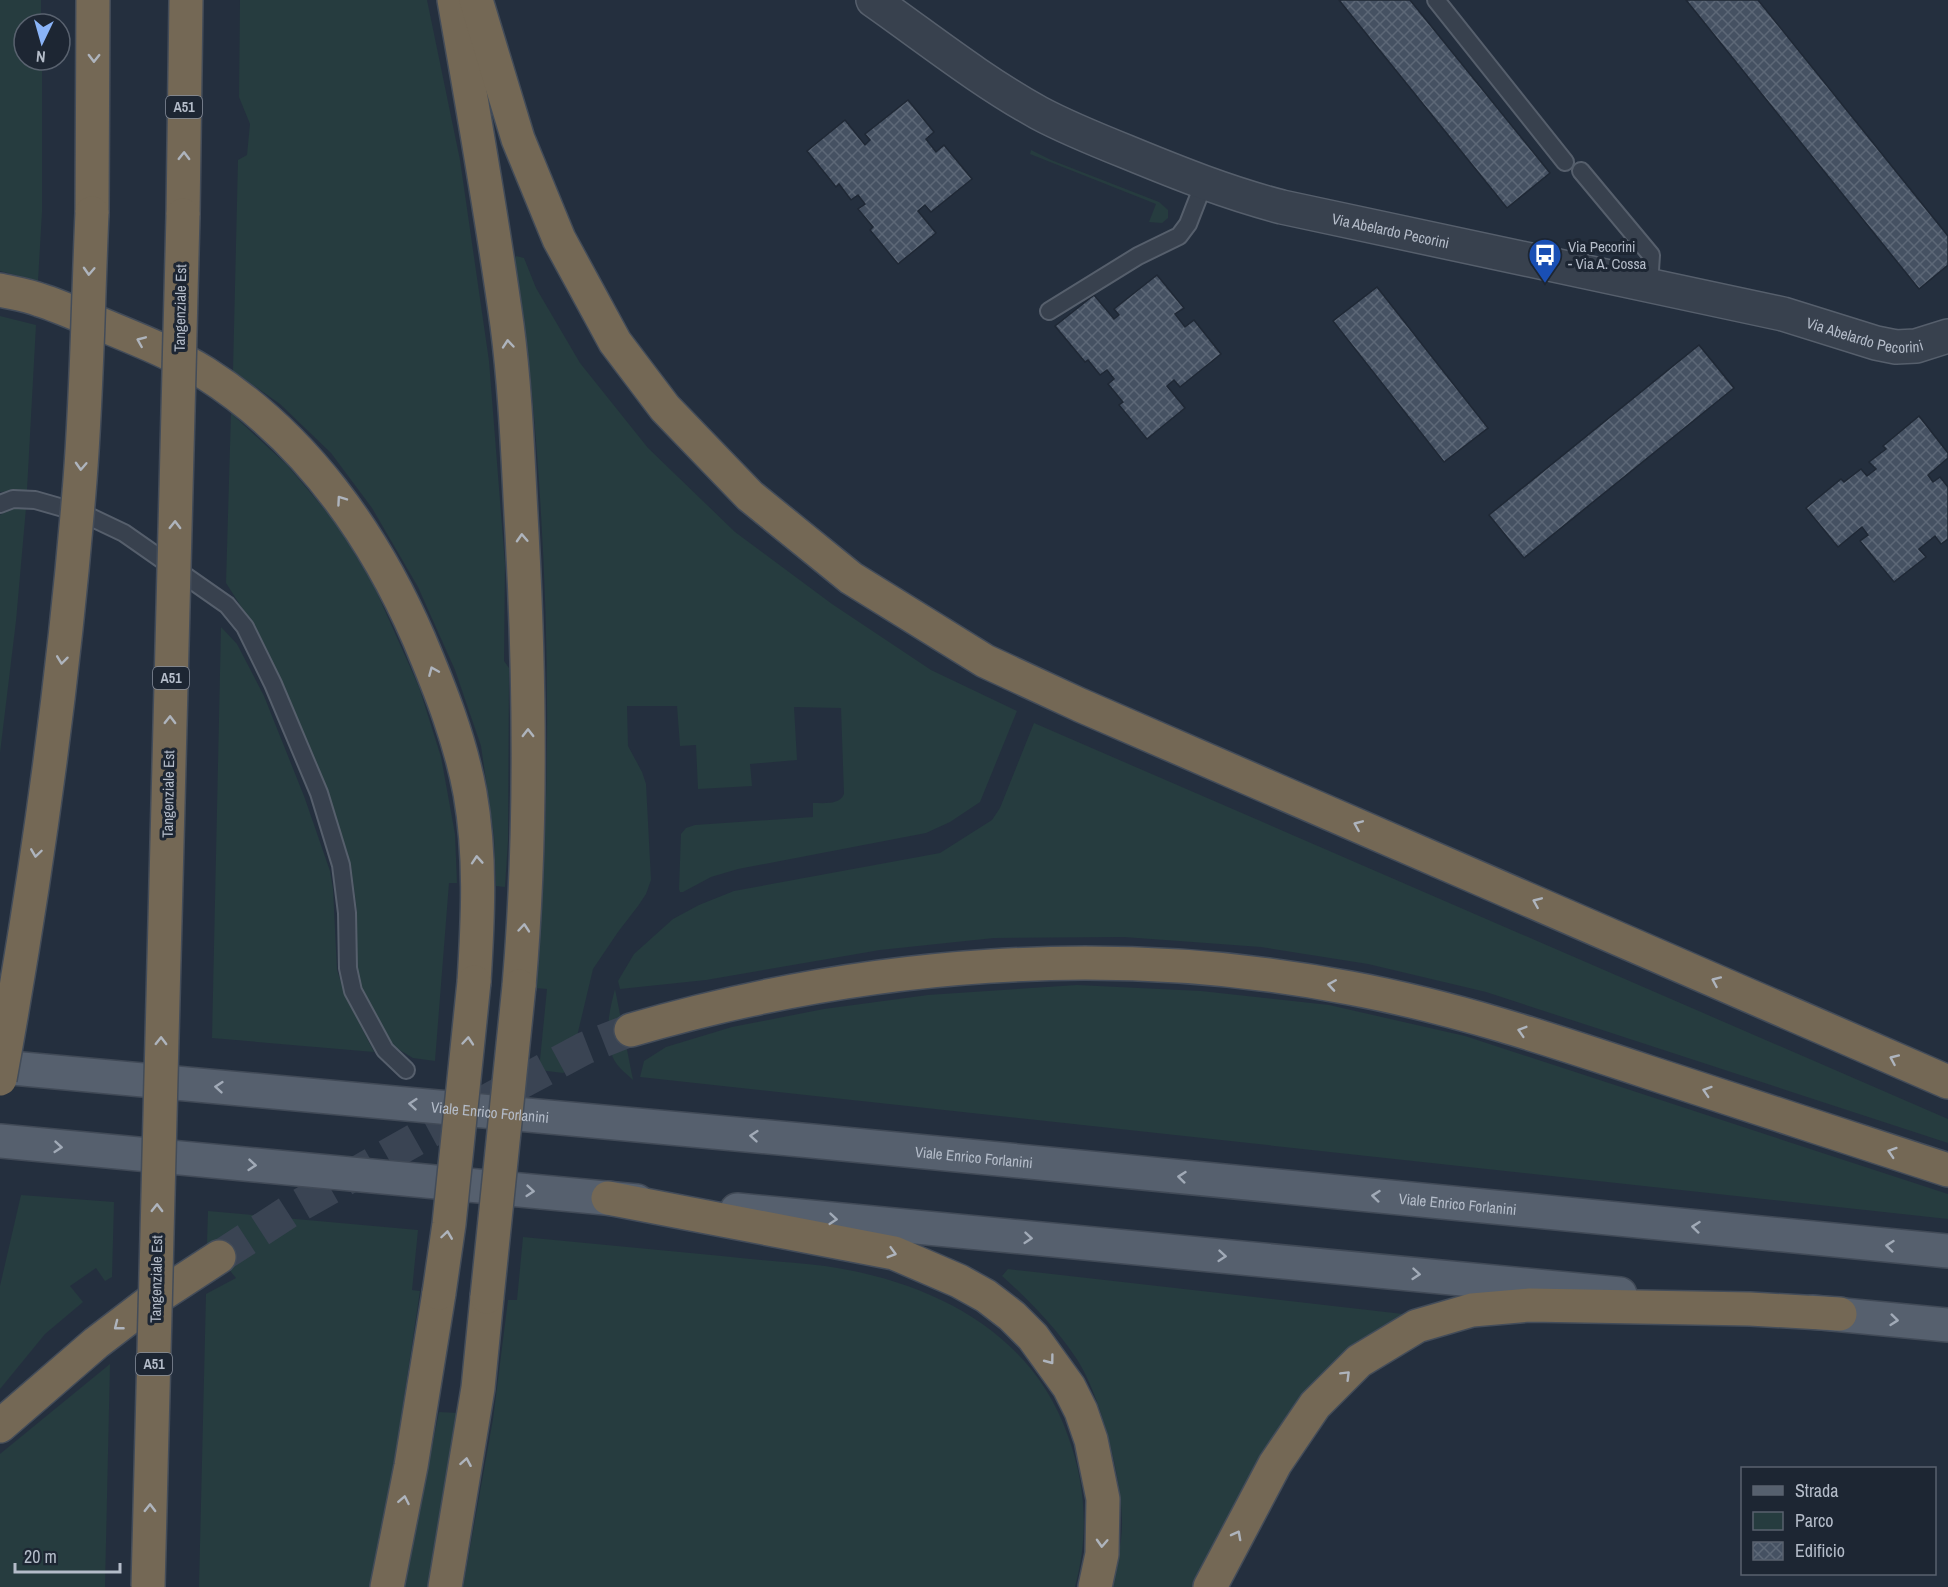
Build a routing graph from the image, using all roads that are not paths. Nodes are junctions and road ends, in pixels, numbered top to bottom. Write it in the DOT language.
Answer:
graph roads {
  1 [pos="93,0"];
  2 [pos="186,0"];
  3 [pos="454,0"];
  4 [pos="476,0"];
  5 [pos="873,0"];
  6 [pos="1436,0"];
  7 [pos="1565,162"];
  8 [pos="1581,171"];
  9 [pos="1204,183"];
  10 [pos="1649,285"];
  11 [pos="0,290"];
  12 [pos="1049,311"];
  13 [pos="1948,336"];
  14 [pos="0,504"];
  15 [pos="631,1030"];
  16 [pos="0,1066"];
  17 [pos="406,1070"];
  18 [pos="0,1079"];
  19 [pos="1948,1082"];
  20 [pos="0,1142"];
  21 [pos="1948,1170"];
  22 [pos="608,1198"];
  23 [pos="1948,1251"];
  24 [pos="219,1257"];
  25 [pos="1840,1314"];
  26 [pos="1948,1325"];
  27 [pos="0,1426"];
  28 [pos="148,1587"];
  29 [pos="387,1587"];
  30 [pos="445,1587"];
  31 [pos="1095,1587"];
  32 [pos="1210,1587"];
  1 -- 18 [label="highway, one-way, bridge"];
  28 -- 2 [label="highway, Tangenziale Est / A51, one-way, bridge"];
  30 -- 3 [label="highway, one-way, bridge"];
  19 -- 4 [label="highway, one-way"];
  5 -- 9 [label="street, Via Abelardo Pecorini"];
  6 -- 7 [label="lane"];
  8 -- 10 [label="lane"];
  9 -- 10 [label="street, Via Abelardo Pecorini"];
  9 -- 12 [label="lane"];
  10 -- 13 [label="street, Via Abelardo Pecorini"];
  29 -- 11 [label="highway, one-way, bridge"];
  14 -- 17 [label="lane"];
  21 -- 15 [label="highway, one-way"];
  23 -- 16 [label="main road, Viale Enrico Forlanini, one-way"];
  20 -- 22 [label="main road, one-way"];
  22 -- 25 [label="main road, one-way"];
  22 -- 31 [label="highway, one-way"];
  24 -- 27 [label="highway, one-way"];
  25 -- 26 [label="main road, one-way"];
  32 -- 25 [label="highway, one-way"];
}
